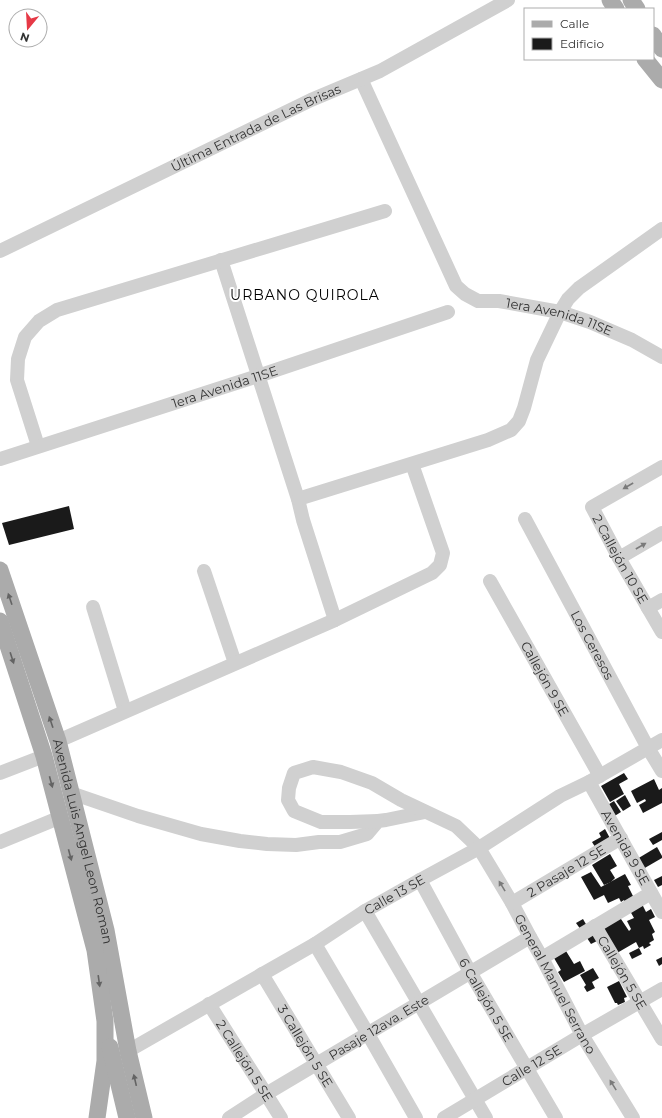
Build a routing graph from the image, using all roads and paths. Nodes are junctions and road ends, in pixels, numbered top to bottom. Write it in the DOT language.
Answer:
graph roads {
  1 [pos="508,0"];
  2 [pos="654,37"];
  3 [pos="662,49"];
  4 [pos="646,60"];
  5 [pos="361,79"];
  6 [pos="662,80"];
  7 [pos="385,211"];
  8 [pos="662,229"];
  9 [pos="0,251"];
  10 [pos="222,260"];
  11 [pos="448,312"];
  12 [pos="560,312"];
  13 [pos="662,357"];
  14 [pos="258,376"];
  15 [pos="38,446"];
  16 [pos="0,459"];
  17 [pos="412,464"];
  18 [pos="662,467"];
  19 [pos="298,499"];
  20 [pos="525,519"];
  21 [pos="662,533"];
  22 [pos="619,558"];
  23 [pos="0,570"];
  24 [pos="204,571"];
  25 [pos="490,581"];
  26 [pos="662,600"];
  27 [pos="93,606"];
  28 [pos="648,608"];
  29 [pos="335,620"];
  30 [pos="0,621"];
  31 [pos="662,632"];
  32 [pos="235,664"];
  33 [pos="125,711"];
  34 [pos="58,740"];
  35 [pos="662,740"];
  36 [pos="648,748"];
  37 [pos="44,756"];
  38 [pos="662,771"];
  39 [pos="0,773"];
  40 [pos="594,779"];
  41 [pos="71,793"];
  42 [pos="425,812"];
  43 [pos="61,817"];
  44 [pos="378,821"];
  45 [pos="621,838"];
  46 [pos="0,842"];
  47 [pos="478,848"];
  48 [pos="420,880"];
  49 [pos="651,893"];
  50 [pos="512,902"];
  51 [pos="365,911"];
  52 [pos="662,912"];
  53 [pos="595,926"];
  54 [pos="530,938"];
  55 [pos="315,944"];
  56 [pos="542,958"];
  57 [pos="470,972"];
  58 [pos="262,974"];
  59 [pos="662,989"];
  60 [pos="640,1002"];
  61 [pos="209,1004"];
  62 [pos="419,1004"];
  63 [pos="105,1021"];
  64 [pos="368,1034"];
  65 [pos="582,1035"];
  66 [pos="662,1039"];
  67 [pos="128,1052"];
  68 [pos="316,1064"];
  69 [pos="526,1068"];
  70 [pos="266,1094"];
  71 [pos="475,1099"];
  72 [pos="97,1118"];
  73 [pos="127,1118"];
  74 [pos="144,1118"];
  75 [pos="229,1118"];
  76 [pos="281,1118"];
  77 [pos="349,1118"];
  78 [pos="416,1118"];
  79 [pos="444,1118"];
  80 [pos="486,1118"];
  81 [pos="556,1118"];
  82 [pos="633,1118"];
  1 -- 5 [label="street, Última Entrada de Las Brisas"];
  2 -- 3 [label="main road"];
  4 -- 6 [label="main road"];
  5 -- 9 [label="street, Última Entrada de Las Brisas"];
  5 -- 12 [label="street, 1era Avenida 11SE"];
  7 -- 10 [label="street"];
  8 -- 12 [label="street"];
  10 -- 14 [label="street"];
  10 -- 15 [label="street"];
  11 -- 14 [label="street, 1era Avenida 11SE"];
  12 -- 13 [label="street, 1era Avenida 11SE"];
  12 -- 17 [label="street"];
  14 -- 15 [label="street, 1era Avenida 11SE"];
  14 -- 19 [label="street"];
  15 -- 16 [label="street, 1era Avenida 11SE"];
  17 -- 19 [label="street"];
  17 -- 29 [label="street"];
  18 -- 22 [label="street, 2 Callejón 10 SE, one-way"];
  19 -- 29 [label="street"];
  20 -- 36 [label="street, Los Ceresos"];
  22 -- 21 [label="street, one-way"];
  22 -- 28 [label="street, 2 Callejón 10 SE"];
  34 -- 23 [label="main road, Avenida Luis Angel Leon Roman, one-way"];
  24 -- 32 [label="street"];
  25 -- 40 [label="street, Callejón 9 SE"];
  26 -- 28 [label="street"];
  27 -- 33 [label="street"];
  28 -- 31 [label="street, 2 Callejón 10 SE"];
  29 -- 32 [label="street"];
  30 -- 37 [label="main road, Avenida Luis Angel Leon Roman, one-way"];
  32 -- 33 [label="street"];
  33 -- 34 [label="street"];
  34 -- 41 [label="main road, Avenida Luis Angel Leon Roman"];
  35 -- 36 [label="street, Calle 13 SE"];
  36 -- 38 [label="street, Los Ceresos"];
  36 -- 40 [label="street, Calle 13 SE"];
  37 -- 39 [label="street"];
  37 -- 43 [label="main road, Avenida Luis Angel Leon Roman, one-way"];
  40 -- 45 [label="street, Avenida 9 SE"];
  40 -- 47 [label="street, Calle 13 SE"];
  41 -- 44 [label="street"];
  41 -- 67 [label="main road, Avenida Luis Angel Leon Roman"];
  42 -- 44 [label="street"];
  42 -- 44 [label="street, General Manuel Serrano"];
  42 -- 47 [label="street, General Manuel Serrano"];
  43 -- 46 [label="street"];
  43 -- 63 [label="main road, Avenida Luis Angel Leon Roman, one-way"];
  45 -- 49 [label="street, Avenida 9 SE"];
  45 -- 50 [label="street, 2 Pasaje 12 SE"];
  47 -- 48 [label="street, Calle 13 SE"];
  50 -- 47 [label="street, General Manuel Serrano, one-way"];
  48 -- 51 [label="street, Calle 13 SE"];
  48 -- 57 [label="street, 6 Callejón 5 SE"];
  49 -- 52 [label="street, Avenida 9 SE"];
  49 -- 53 [label="street"];
  50 -- 54 [label="street, General Manuel Serrano"];
  51 -- 55 [label="street, Calle 13 SE"];
  51 -- 62 [label="street"];
  53 -- 56 [label="street"];
  53 -- 60 [label="street, Callejón 5 SE"];
  54 -- 56 [label="street, General Manuel Serrano"];
  54 -- 57 [label="street, Pasaje 12ava. Este"];
  55 -- 58 [label="street, Calle 13 SE"];
  55 -- 64 [label="street"];
  56 -- 65 [label="street, General Manuel Serrano"];
  57 -- 62 [label="street, Pasaje 12ava. Este"];
  57 -- 69 [label="street, 6 Callejón 5 SE"];
  58 -- 61 [label="street, Calle 13 SE"];
  58 -- 68 [label="street, 3 Callejón 5 SE"];
  59 -- 60 [label="street, Calle 12 SE"];
  60 -- 65 [label="street, Calle 12 SE"];
  60 -- 66 [label="street, Callejón 5 SE"];
  61 -- 67 [label="street, Calle 13 SE"];
  61 -- 70 [label="street, 2 Callejón 5 SE"];
  62 -- 64 [label="street, Pasaje 12ava. Este"];
  62 -- 71 [label="street"];
  63 -- 72 [label="main road, Avenida Luis Angel Leon Roman"];
  63 -- 73 [label="main road, Avenida Luis Angel Leon Roman"];
  64 -- 68 [label="street, Pasaje 12ava. Este"];
  64 -- 78 [label="street"];
  65 -- 69 [label="street, Calle 12 SE"];
  82 -- 65 [label="street, General Manuel Serrano, one-way"];
  74 -- 67 [label="main road, Avenida Luis Angel Leon Roman, one-way"];
  68 -- 70 [label="street, Pasaje 12ava. Este"];
  68 -- 77 [label="street, 3 Callejón 5 SE"];
  69 -- 71 [label="street, Calle 12 SE"];
  69 -- 81 [label="street, 6 Callejón 5 SE"];
  70 -- 75 [label="street, Pasaje 12ava. Este"];
  70 -- 76 [label="street, 2 Callejón 5 SE"];
  71 -- 79 [label="street, Calle 12 SE"];
  71 -- 80 [label="street"];
}
